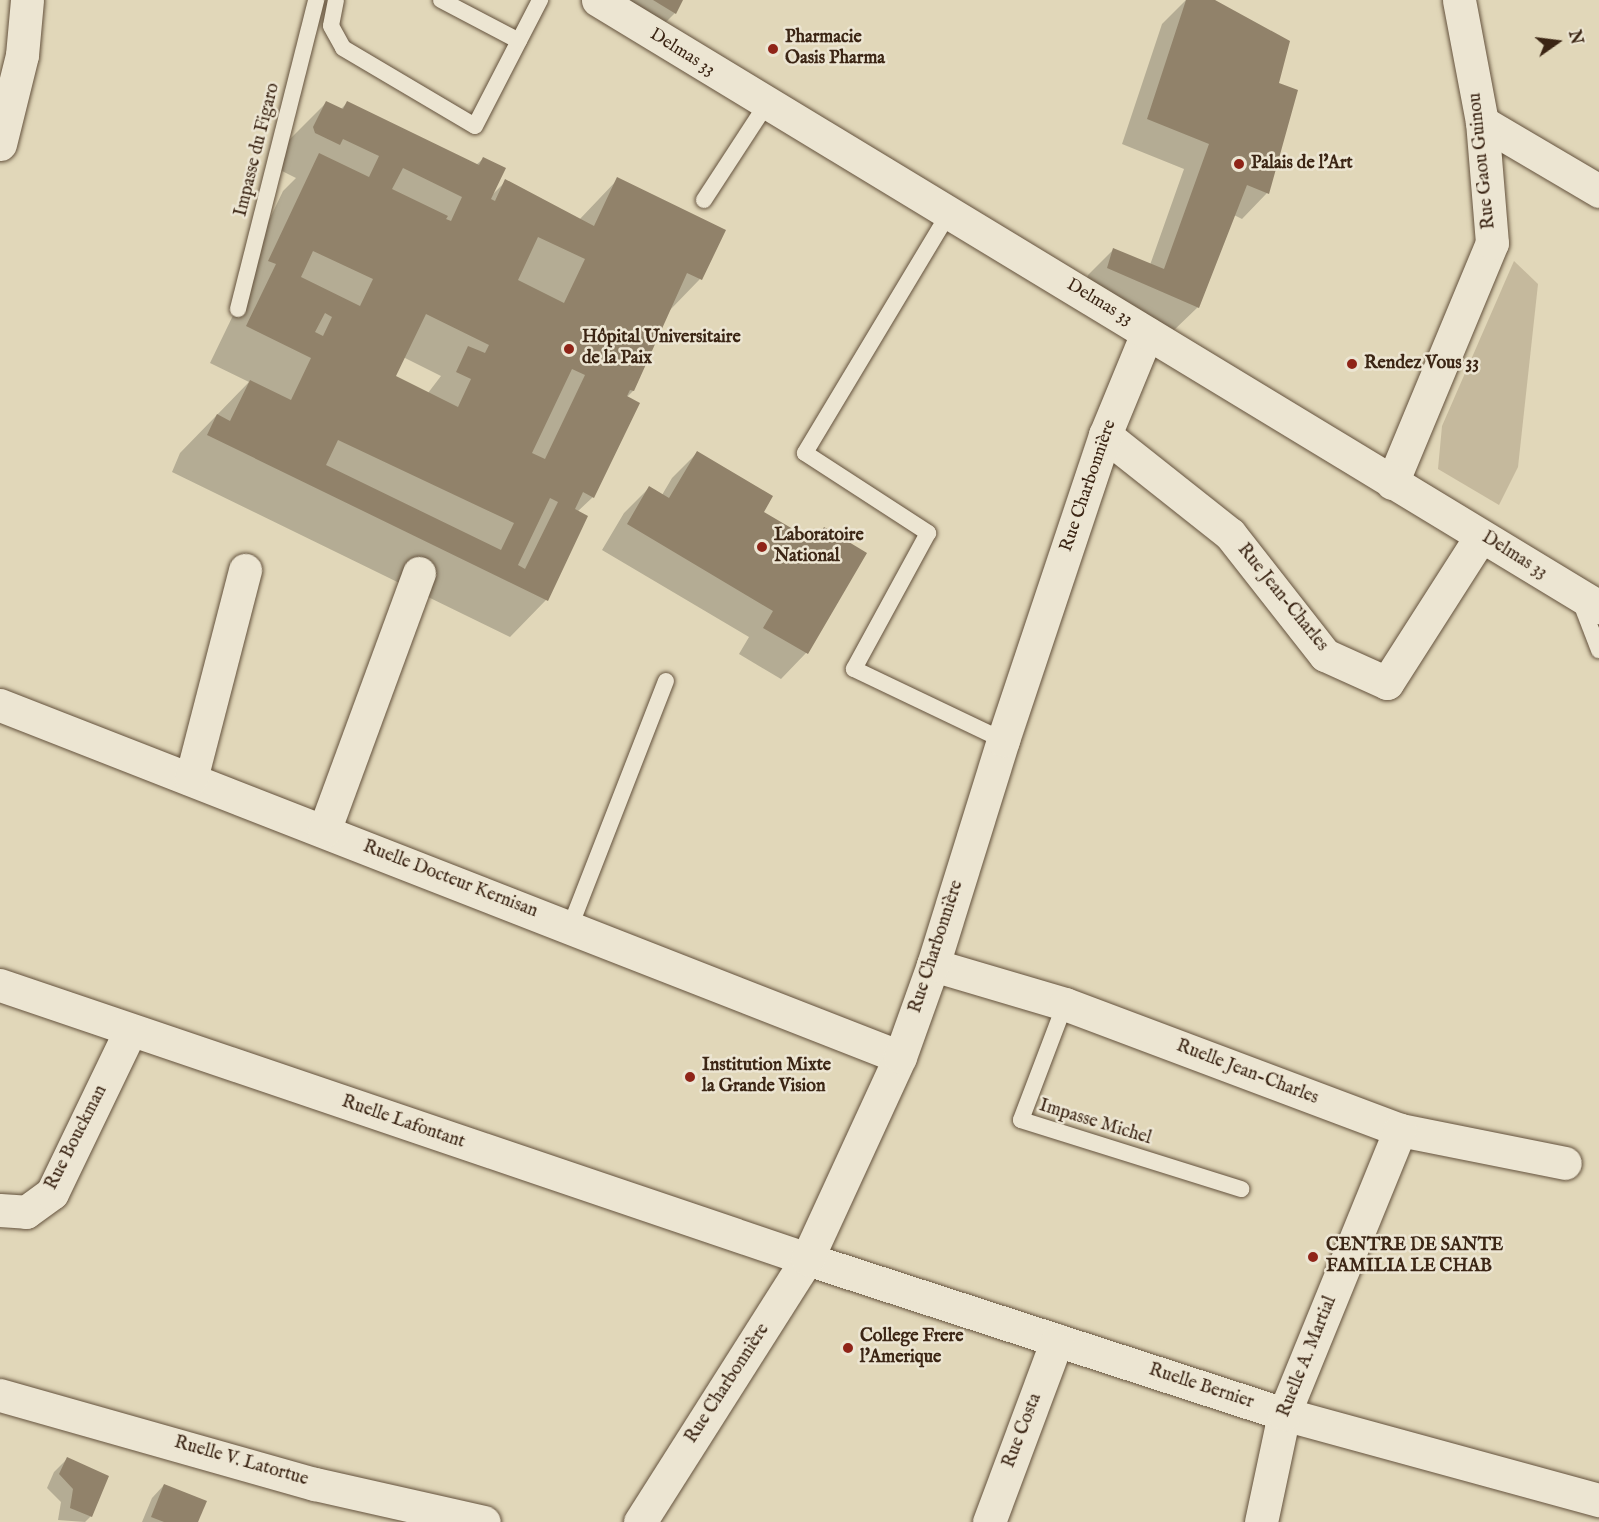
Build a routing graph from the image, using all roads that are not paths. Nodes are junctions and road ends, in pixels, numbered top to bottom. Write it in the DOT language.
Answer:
graph roads {
  1 [pos="27,0"];
  2 [pos="316,0"];
  3 [pos="336,0"];
  4 [pos="441,0"];
  5 [pos="540,0"];
  6 [pos="598,0"];
  7 [pos="1459,0"];
  8 [pos="519,41"];
  9 [pos="766,105"];
  10 [pos="1482,122"];
  11 [pos="0,144"];
  12 [pos="1599,191"];
  13 [pos="704,200"];
  14 [pos="949,213"];
  15 [pos="238,309"];
  16 [pos="1147,333"];
  17 [pos="1106,435"];
  18 [pos="1392,483"];
  19 [pos="1481,536"];
  20 [pos="245,570"];
  21 [pos="420,573"];
  22 [pos="1588,601"];
  23 [pos="1599,650"];
  24 [pos="666,681"];
  25 [pos="0,705"];
  26 [pos="1003,740"];
  27 [pos="191,779"];
  28 [pos="324,831"];
  29 [pos="570,927"];
  30 [pos="933,965"];
  31 [pos="0,985"];
  32 [pos="1065,1004"];
  33 [pos="130,1031"];
  34 [pos="900,1057"];
  35 [pos="1400,1130"];
  36 [pos="1565,1163"];
  37 [pos="1241,1189"];
  38 [pos="0,1210"];
  39 [pos="807,1259"];
  40 [pos="1057,1340"];
  41 [pos="0,1395"];
  42 [pos="1284,1414"];
  43 [pos="1599,1500"];
  44 [pos="484,1522"];
  45 [pos="640,1522"];
  46 [pos="989,1522"];
  47 [pos="1261,1522"];
  1 -- 11 [label="street"];
  2 -- 15 [label="lane, Impasse du Figaro"];
  3 -- 8 [label="lane"];
  4 -- 8 [label="lane"];
  5 -- 8 [label="lane"];
  6 -- 9 [label="street, Delmas 33"];
  7 -- 10 [label="street, Rue Gaou Guinou"];
  9 -- 13 [label="lane"];
  9 -- 14 [label="street, Delmas 33"];
  10 -- 12 [label="street"];
  10 -- 18 [label="street, Rue Gaou Guinou"];
  14 -- 16 [label="street, Delmas 33"];
  14 -- 26 [label="lane"];
  16 -- 17 [label="street, Rue Charbonnière"];
  16 -- 18 [label="street, Delmas 33"];
  17 -- 19 [label="street, Rue Jean-Charles"];
  17 -- 26 [label="street, Rue Charbonnière"];
  18 -- 19 [label="street, Delmas 33"];
  19 -- 22 [label="street, Delmas 33"];
  20 -- 27 [label="street"];
  21 -- 28 [label="street"];
  22 -- 23 [label="lane"];
  24 -- 29 [label="lane"];
  25 -- 27 [label="street, Ruelle Docteur Kernisan"];
  26 -- 30 [label="street, Rue Charbonnière"];
  27 -- 28 [label="street, Ruelle Docteur Kernisan"];
  28 -- 29 [label="street, Ruelle Docteur Kernisan"];
  29 -- 34 [label="street, Ruelle Docteur Kernisan"];
  30 -- 32 [label="street, Ruelle Jean-Charles"];
  30 -- 34 [label="street, Rue Charbonnière"];
  31 -- 33 [label="street, Ruelle Lafontant"];
  32 -- 35 [label="street, Ruelle Jean-Charles"];
  32 -- 37 [label="lane, Impasse Michel"];
  33 -- 38 [label="street, Rue Bouckman"];
  33 -- 39 [label="street, Ruelle Lafontant"];
  34 -- 39 [label="street, Rue Charbonnière"];
  35 -- 36 [label="street, Ruelle Jean-Charles"];
  35 -- 42 [label="street, Ruelle A. Martial"];
  39 -- 40 [label="street, Ruelle Bernier"];
  39 -- 45 [label="street, Rue Charbonnière"];
  40 -- 42 [label="street, Ruelle Bernier"];
  40 -- 46 [label="street, Rue Costa"];
  41 -- 44 [label="street, Ruelle V. Latortue"];
  42 -- 43 [label="street, Ruelle Bernier"];
  42 -- 47 [label="street, Ruelle A. Martial"];
}
